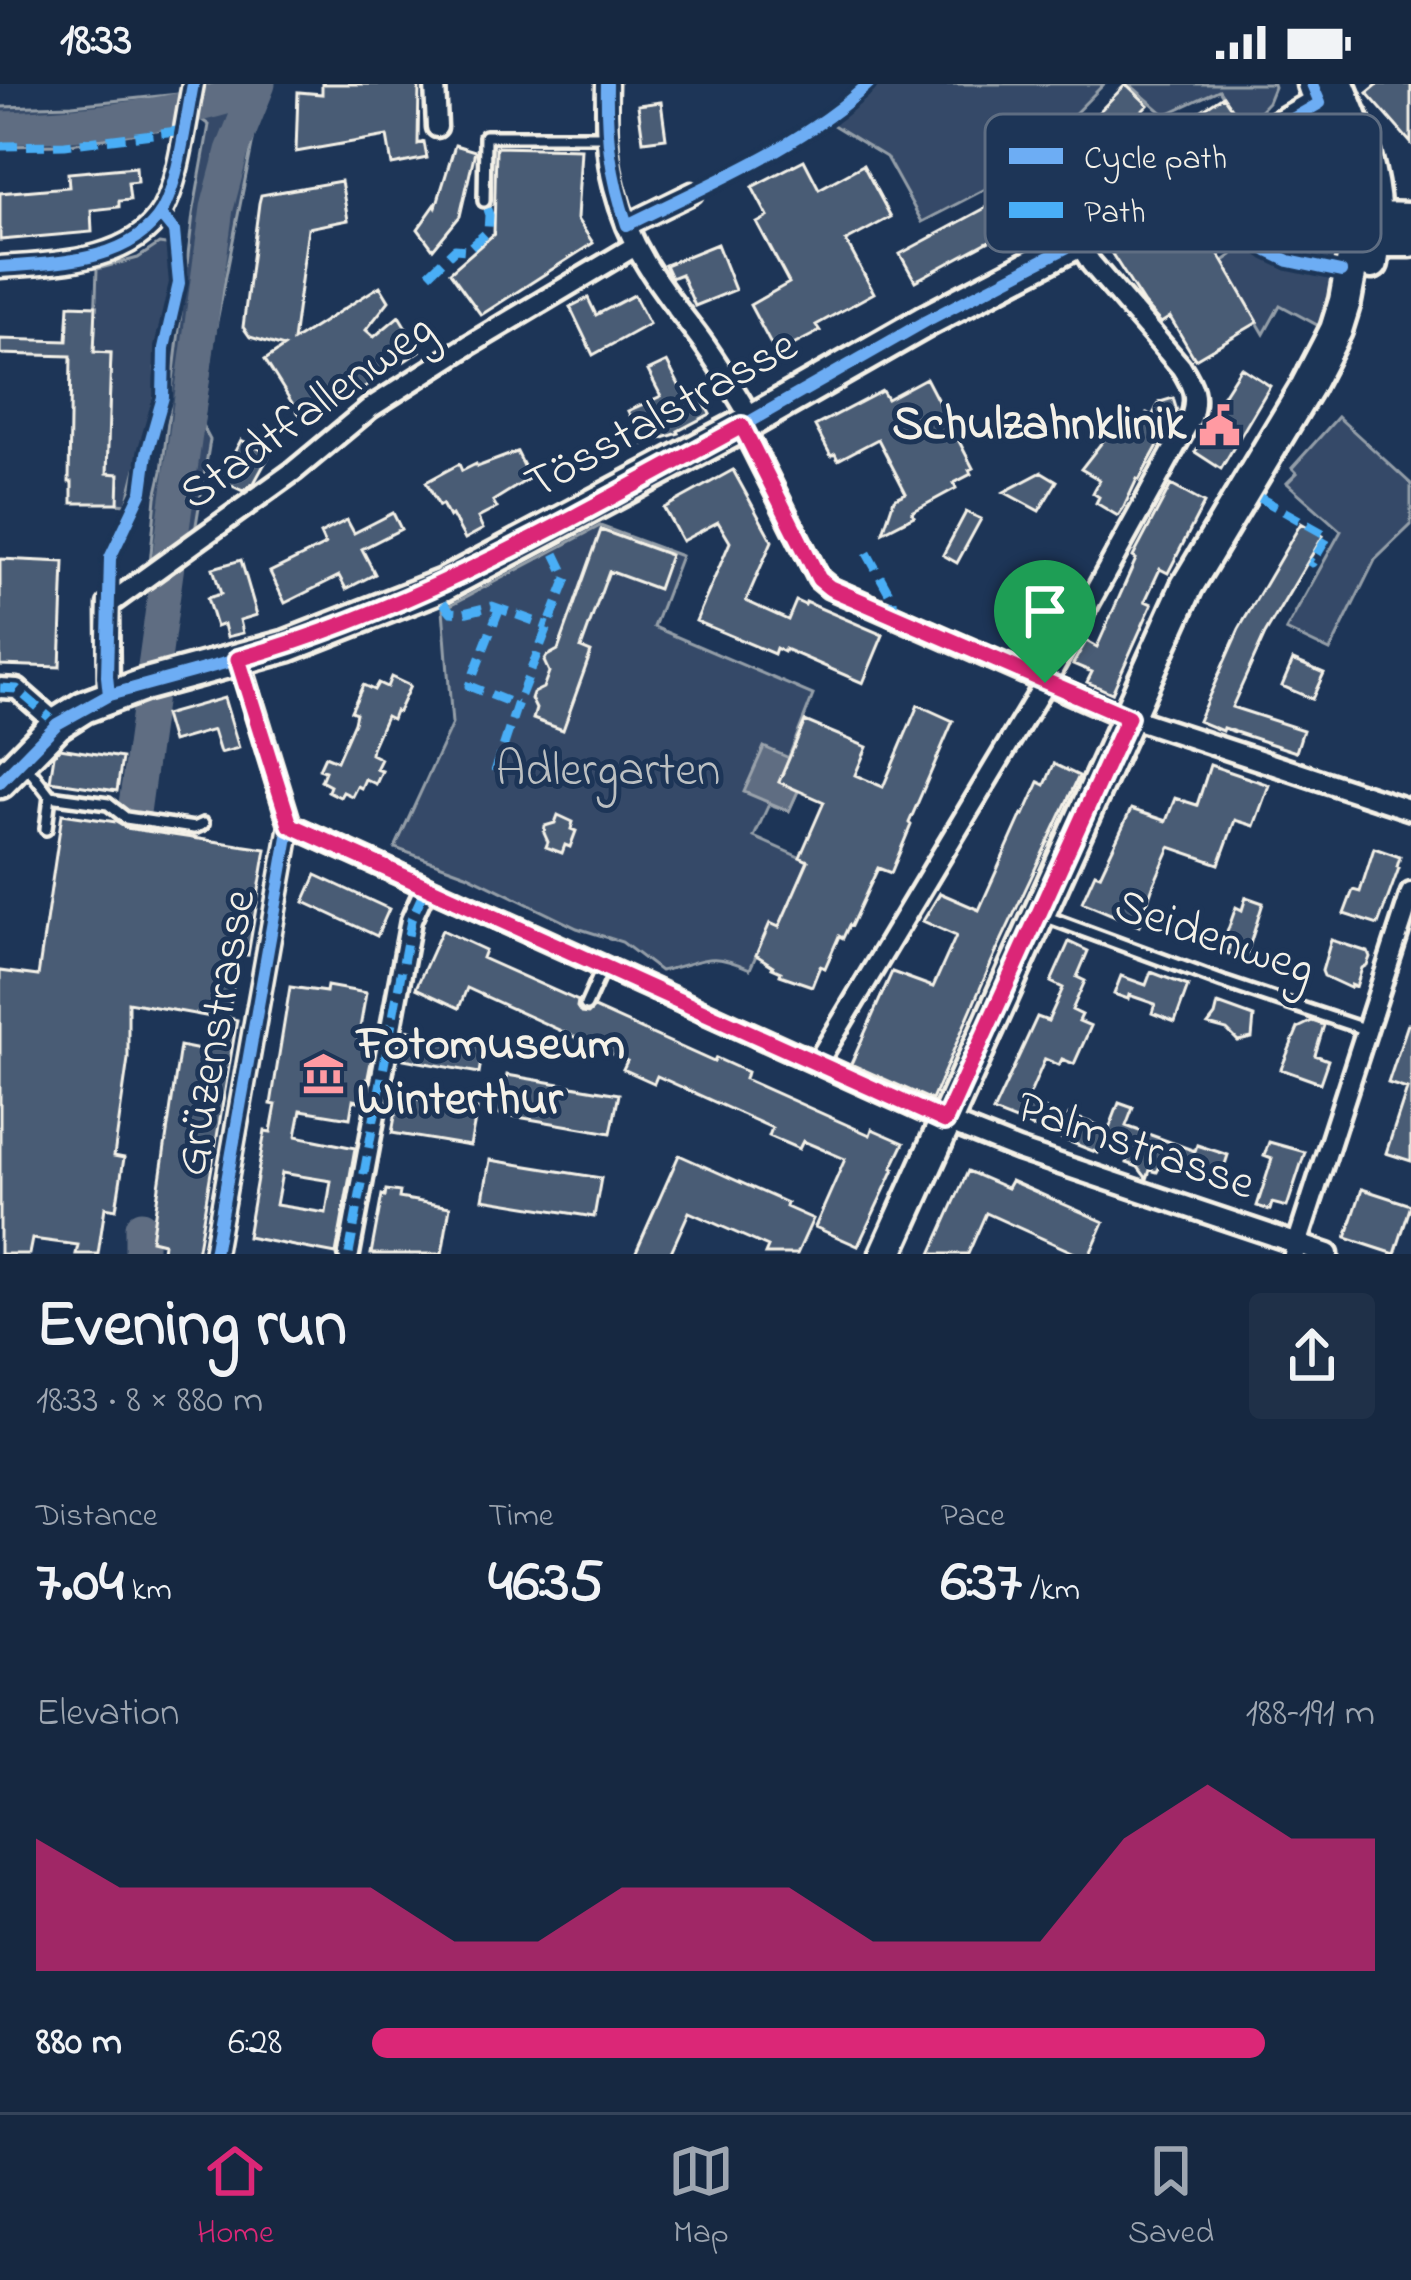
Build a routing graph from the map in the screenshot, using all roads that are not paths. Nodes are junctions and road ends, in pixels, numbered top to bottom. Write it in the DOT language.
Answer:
graph roads {
  1 [pos="435,84"];
  2 [pos="607,84"];
  3 [pos="192,89"];
  4 [pos="1333,89"];
  5 [pos="1291,114"];
  6 [pos="437,127"];
  7 [pos="606,136"];
  8 [pos="692,193"];
  9 [pos="484,201"];
  10 [pos="1411,219"];
  11 [pos="627,225"];
  12 [pos="1381,227"];
  13 [pos="1381,233"];
  14 [pos="1411,241"];
  15 [pos="635,246"];
  16 [pos="1059,252"];
  17 [pos="1084,252"];
  18 [pos="1360,252"];
  19 [pos="0,267"];
  20 [pos="747,423"];
  21 [pos="238,659"];
  22 [pos="1045,683"];
  23 [pos="0,688"];
  24 [pos="109,695"];
  25 [pos="1128,717"];
  26 [pos="57,724"];
  27 [pos="33,774"];
  28 [pos="0,782"];
  29 [pos="50,796"];
  30 [pos="1411,810"];
  31 [pos="203,824"];
  32 [pos="290,825"];
  33 [pos="46,829"];
  34 [pos="426,887"];
  35 [pos="1411,893"];
  36 [pos="1038,914"];
  37 [pos="603,967"];
  38 [pos="586,1005"];
  39 [pos="1367,1030"];
  40 [pos="817,1064"];
  41 [pos="945,1121"];
  42 [pos="1296,1248"];
  43 [pos="214,1254"];
  44 [pos="349,1254"];
  45 [pos="886,1254"];
  46 [pos="1328,1254"];
  1 -- 6 [label="street"];
  2 -- 7 [label="street"];
  3 -- 19 [label="street"];
  4 -- 5 [label="main road, Tösstalstrasse"];
  7 -- 9 [label="lane"];
  7 -- 11 [label="street"];
  8 -- 11 [label="street"];
  10 -- 12 [label="main road"];
  11 -- 15 [label="street"];
  13 -- 14 [label="main road"];
  15 -- 20 [label="street"];
  15 -- 24 [label="street, Stadtfallenweg"];
  16 -- 20 [label="main road, Tösstalstrasse"];
  17 -- 22 [label="street"];
  18 -- 25 [label="main road"];
  20 -- 21 [label="main road, Tösstalstrasse"];
  20 -- 22 [label="street"];
  21 -- 24 [label="main road, Tösstalstrasse"];
  21 -- 32 [label="street"];
  22 -- 25 [label="street"];
  22 -- 40 [label="street"];
  23 -- 26 [label="street"];
  24 -- 26 [label="main road, Tösstalstrasse"];
  25 -- 30 [label="street"];
  25 -- 36 [label="main road"];
  26 -- 28 [label="main road, Tösstalstrasse"];
  27 -- 29 [label="lane"];
  29 -- 31 [label="lane"];
  29 -- 33 [label="lane"];
  32 -- 34 [label="street, Palmstrasse"];
  32 -- 43 [label="street, Grüzenstrasse"];
  34 -- 37 [label="street, Palmstrasse"];
  34 -- 44 [label="street"];
  35 -- 39 [label="street"];
  36 -- 39 [label="lane, Seidenweg"];
  36 -- 41 [label="main road"];
  37 -- 38 [label="lane"];
  37 -- 40 [label="street, Palmstrasse"];
  39 -- 42 [label="street"];
  40 -- 41 [label="street, Palmstrasse"];
  41 -- 42 [label="street, Palmstrasse"];
  41 -- 45 [label="main road"];
  42 -- 46 [label="street, Palmstrasse"];
}
